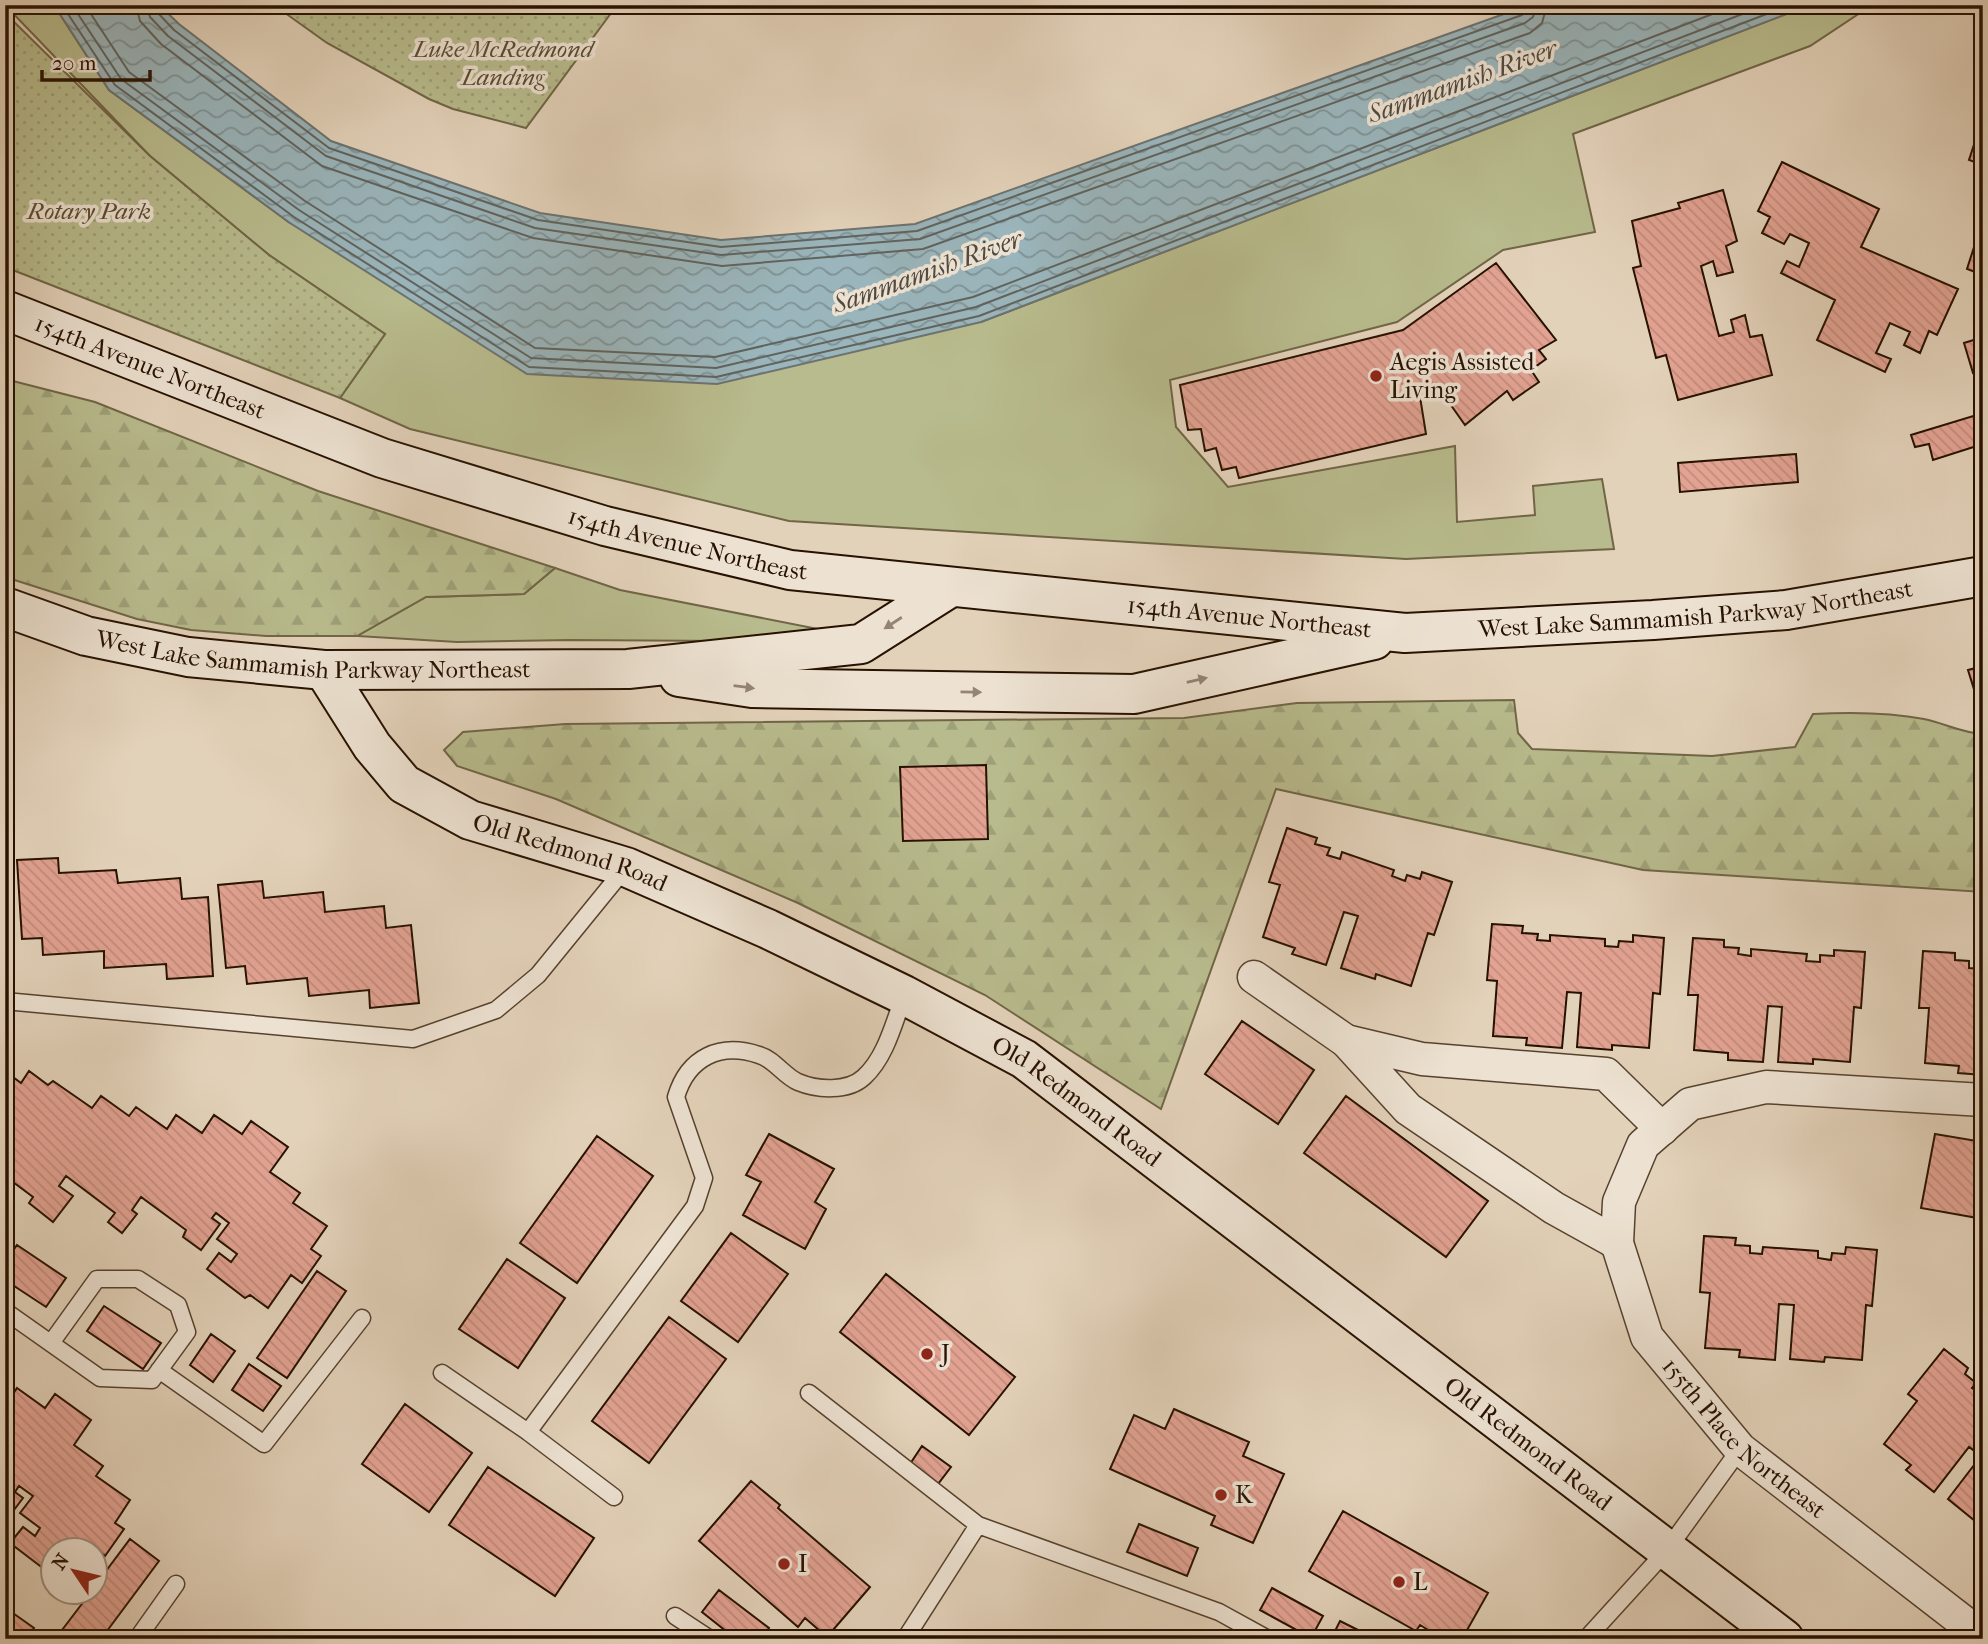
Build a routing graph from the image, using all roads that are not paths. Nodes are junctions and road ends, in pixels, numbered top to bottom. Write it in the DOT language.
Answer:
graph roads {
  1 [pos="5,310"];
  2 [pos="1983,576"];
  3 [pos="951,587"];
  4 [pos="5,607"];
  5 [pos="1405,633"];
  6 [pos="628,669"];
  7 [pos="324,670"];
  8 [pos="626,867"];
  9 [pos="1254,977"];
  10 [pos="904,995"];
  11 [pos="5,1001"];
  12 [pos="1346,1041"];
  13 [pos="1983,1100"];
  14 [pos="1662,1129"];
  15 [pos="1617,1243"];
  16 [pos="5,1311"];
  17 [pos="362,1318"];
  18 [pos="51,1343"];
  19 [pos="159,1370"];
  20 [pos="442,1373"];
  21 [pos="809,1392"];
  22 [pos="528,1432"];
  23 [pos="1740,1450"];
  24 [pos="614,1497"];
  25 [pos="978,1525"];
  26 [pos="1667,1550"];
  27 [pos="176,1584"];
  28 [pos="675,1616"];
  29 [pos="1983,1637"];
  30 [pos="137,1639"];
  31 [pos="709,1639"];
  32 [pos="905,1639"];
  33 [pos="1268,1639"];
  34 [pos="1586,1639"];
  35 [pos="1784,1639"];
  1 -- 3 [label="main road, 154th Avenue Northeast"];
  2 -- 5 [label="main road, West Lake Sammamish Parkway Northeast"];
  3 -- 5 [label="main road, 154th Avenue Northeast"];
  3 -- 6 [label="main road, one-way"];
  4 -- 7 [label="main road, West Lake Sammamish Parkway Northeast"];
  6 -- 5 [label="main road, one-way"];
  6 -- 7 [label="main road, West Lake Sammamish Parkway Northeast"];
  7 -- 8 [label="main road, Old Redmond Road"];
  8 -- 10 [label="main road, Old Redmond Road"];
  8 -- 11 [label="lane"];
  9 -- 12 [label="street"];
  10 -- 22 [label="lane"];
  10 -- 26 [label="main road, Old Redmond Road"];
  12 -- 14 [label="street"];
  12 -- 15 [label="street"];
  13 -- 14 [label="street, 155th Place Northeast"];
  14 -- 15 [label="street, 155th Place Northeast"];
  15 -- 23 [label="street, 155th Place Northeast"];
  16 -- 18 [label="lane"];
  17 -- 19 [label="lane"];
  18 -- 19 [label="lane"];
  18 -- 19 [label="lane"];
  20 -- 22 [label="lane"];
  21 -- 25 [label="lane"];
  22 -- 24 [label="lane"];
  23 -- 26 [label="lane"];
  23 -- 29 [label="street, 155th Place Northeast"];
  25 -- 32 [label="lane"];
  25 -- 33 [label="lane"];
  26 -- 34 [label="lane"];
  26 -- 35 [label="main road, Old Redmond Road"];
  27 -- 30 [label="lane"];
  28 -- 31 [label="lane"];
}
